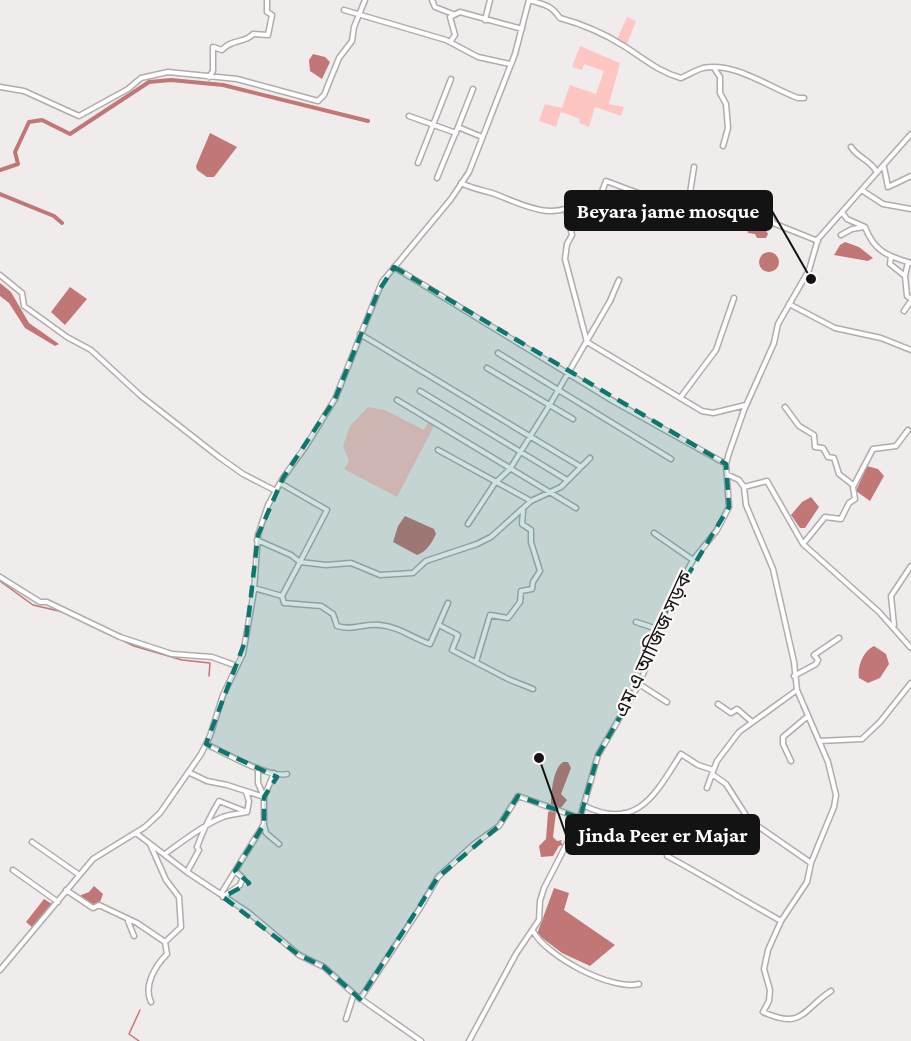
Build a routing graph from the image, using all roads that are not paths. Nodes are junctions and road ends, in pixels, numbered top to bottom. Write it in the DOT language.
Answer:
graph roads {
  1 [pos="267,0"];
  2 [pos="365,0"];
  3 [pos="432,0"];
  4 [pos="490,0"];
  5 [pos="529,0"];
  6 [pos="344,10"];
  7 [pos="360,13"];
  8 [pos="454,15"];
  9 [pos="485,20"];
  10 [pos="522,29"];
  11 [pos="450,42"];
  12 [pos="511,64"];
  13 [pos="714,68"];
  14 [pos="209,76"];
  15 [pos="451,79"];
  16 [pos="0,87"];
  17 [pos="473,89"];
  18 [pos="804,98"];
  19 [pos="409,116"];
  20 [pos="433,125"];
  21 [pos="458,127"];
  22 [pos="456,133"];
  23 [pos="911,134"];
  24 [pos="482,137"];
  25 [pos="723,146"];
  26 [pos="851,147"];
  27 [pos="418,163"];
  28 [pos="884,166"];
  29 [pos="694,167"];
  30 [pos="876,171"];
  31 [pos="911,176"];
  32 [pos="437,178"];
  33 [pos="461,183"];
  34 [pos="863,191"];
  35 [pos="682,204"];
  36 [pos="911,209"];
  37 [pos="566,210"];
  38 [pos="842,212"];
  39 [pos="865,227"];
  40 [pos="841,235"];
  41 [pos="818,241"];
  42 [pos="891,256"];
  43 [pos="910,263"];
  44 [pos="393,267"];
  45 [pos="0,275"];
  46 [pos="905,276"];
  47 [pos="619,280"];
  48 [pos="734,298"];
  49 [pos="911,300"];
  50 [pos="789,304"];
  51 [pos="904,311"];
  52 [pos="360,334"];
  53 [pos="587,342"];
  54 [pos="911,350"];
  55 [pos="498,352"];
  56 [pos="487,368"];
  57 [pos="568,373"];
  58 [pos="558,389"];
  59 [pos="420,391"];
  60 [pos="680,398"];
  61 [pos="398,400"];
  62 [pos="549,405"];
  63 [pos="747,405"];
  64 [pos="785,408"];
  65 [pos="573,419"];
  66 [pos="908,430"];
  67 [pos="529,436"];
  68 [pos="438,450"];
  69 [pos="520,452"];
  70 [pos="590,458"];
  71 [pos="671,459"];
  72 [pos="726,464"];
  73 [pos="581,467"];
  74 [pos="510,469"];
  75 [pos="728,475"];
  76 [pos="567,480"];
  77 [pos="280,483"];
  78 [pos="495,483"];
  79 [pos="854,486"];
  80 [pos="744,487"];
  81 [pos="276,491"];
  82 [pos="550,492"];
  83 [pos="531,501"];
  84 [pos="576,508"];
  85 [pos="523,510"];
  86 [pos="468,524"];
  87 [pos="654,533"];
  88 [pos="257,540"];
  89 [pos="803,544"];
  90 [pos="693,560"];
  91 [pos="300,562"];
  92 [pos="911,566"];
  93 [pos="0,577"];
  94 [pos="254,588"];
  95 [pos="282,596"];
  96 [pos="448,603"];
  97 [pos="636,622"];
  98 [pos="439,625"];
  99 [pos="894,627"];
  100 [pos="657,629"];
  101 [pos="839,638"];
  102 [pos="911,648"];
  103 [pos="476,662"];
  104 [pos="237,666"];
  105 [pos="794,676"];
  106 [pos="911,683"];
  107 [pos="639,684"];
  108 [pos="532,689"];
  109 [pos="797,690"];
  110 [pos="667,702"];
  111 [pos="718,704"];
  112 [pos="808,716"];
  113 [pos="751,721"];
  114 [pos="819,741"];
  115 [pos="206,744"];
  116 [pos="791,761"];
  117 [pos="258,768"];
  118 [pos="713,772"];
  119 [pos="190,773"];
  120 [pos="274,773"];
  121 [pos="286,774"];
  122 [pos="707,788"];
  123 [pos="246,792"];
  124 [pos="264,797"];
  125 [pos="583,805"];
  126 [pos="247,812"];
  127 [pos="624,813"];
  128 [pos="580,818"];
  129 [pos="264,824"];
  130 [pos="206,828"];
  131 [pos="136,833"];
  132 [pos="32,842"];
  133 [pos="150,843"];
  134 [pos="279,844"];
  135 [pos="165,854"];
  136 [pos="811,863"];
  137 [pos="13,870"];
  138 [pos="235,871"];
  139 [pos="187,872"];
  140 [pos="78,874"];
  141 [pos="66,890"];
  142 [pos="223,897"];
  143 [pos="58,902"];
  144 [pos="128,921"];
  145 [pos="782,921"];
  146 [pos="533,931"];
  147 [pos="134,936"];
  148 [pos="165,942"];
  149 [pos="0,970"];
  150 [pos="639,984"];
  151 [pos="831,991"];
  152 [pos="354,994"];
  153 [pos="360,999"];
  154 [pos="151,1002"];
  155 [pos="346,1019"];
  156 [pos="421,1041"];
  157 [pos="469,1041"];
  1 -- 14 [label="street"];
  2 -- 7 [label="street"];
  3 -- 8 [label="street"];
  4 -- 9 [label="street"];
  5 -- 10 [label="street"];
  5 -- 13 [label="street"];
  6 -- 7 [label="street"];
  7 -- 11 [label="street"];
  7 -- 14 [label="street"];
  8 -- 9 [label="street"];
  8 -- 11 [label="street"];
  9 -- 10 [label="street"];
  10 -- 12 [label="street"];
  11 -- 12 [label="street"];
  12 -- 24 [label="street"];
  13 -- 18 [label="street"];
  13 -- 25 [label="street"];
  14 -- 16 [label="street"];
  15 -- 20 [label="street"];
  17 -- 21 [label="street"];
  19 -- 20 [label="street"];
  20 -- 22 [label="street"];
  20 -- 27 [label="street"];
  21 -- 22 [label="street"];
  21 -- 24 [label="street"];
  22 -- 32 [label="street"];
  23 -- 28 [label="street, এম এ আজিজ সড়ক"];
  24 -- 33 [label="street"];
  26 -- 30 [label="street"];
  28 -- 31 [label="street"];
  28 -- 34 [label="street, এম এ আজিজ সড়ক"];
  29 -- 35 [label="street"];
  33 -- 37 [label="street"];
  33 -- 44 [label="street"];
  34 -- 36 [label="street"];
  34 -- 38 [label="street, এম এ আজিজ সড়ক"];
  35 -- 37 [label="street"];
  35 -- 41 [label="street"];
  37 -- 53 [label="street"];
  38 -- 39 [label="street"];
  38 -- 41 [label="street, এম এ আজিজ সড়ক"];
  39 -- 40 [label="street"];
  39 -- 42 [label="street"];
  41 -- 50 [label="street, এম এ আজিজ সড়ক"];
  42 -- 43 [label="street"];
  42 -- 46 [label="street"];
  43 -- 46 [label="street"];
  44 -- 52 [label="street"];
  44 -- 57 [label="street"];
  45 -- 81 [label="street"];
  46 -- 49 [label="street"];
  47 -- 53 [label="street"];
  48 -- 60 [label="street"];
  49 -- 51 [label="street"];
  50 -- 54 [label="street"];
  50 -- 63 [label="street, এম এ আজিজ সড়ক"];
  52 -- 67 [label="street"];
  52 -- 77 [label="street"];
  53 -- 57 [label="street"];
  53 -- 60 [label="street"];
  55 -- 58 [label="street"];
  56 -- 62 [label="street"];
  57 -- 58 [label="street"];
  57 -- 72 [label="street"];
  58 -- 62 [label="street"];
  58 -- 71 [label="street"];
  59 -- 69 [label="street"];
  60 -- 63 [label="street"];
  61 -- 74 [label="street"];
  62 -- 65 [label="street"];
  62 -- 67 [label="street"];
  63 -- 72 [label="street, এম এ আজিজ সড়ক"];
  64 -- 79 [label="street"];
  66 -- 79 [label="street"];
  67 -- 69 [label="street"];
  67 -- 73 [label="street"];
  68 -- 78 [label="street"];
  69 -- 74 [label="street"];
  69 -- 76 [label="street"];
  70 -- 73 [label="street"];
  72 -- 75 [label="street, এম এ আজিজ সড়ক"];
  73 -- 76 [label="street"];
  74 -- 78 [label="street"];
  74 -- 82 [label="street"];
  75 -- 80 [label="street"];
  75 -- 90 [label="street, এম এ আজিজ সড়ক"];
  76 -- 82 [label="street"];
  77 -- 81 [label="street"];
  77 -- 91 [label="street"];
  78 -- 83 [label="street"];
  78 -- 86 [label="street"];
  79 -- 89 [label="street"];
  80 -- 89 [label="street"];
  80 -- 105 [label="street"];
  81 -- 88 [label="street"];
  82 -- 83 [label="street"];
  82 -- 84 [label="street"];
  83 -- 85 [label="street"];
  85 -- 91 [label="street"];
  85 -- 103 [label="street"];
  87 -- 90 [label="street"];
  88 -- 91 [label="street"];
  88 -- 94 [label="street"];
  89 -- 99 [label="street"];
  90 -- 100 [label="street, এম এ আজিজ সড়ক"];
  91 -- 95 [label="street"];
  92 -- 99 [label="street"];
  93 -- 104 [label="street"];
  94 -- 95 [label="street"];
  94 -- 104 [label="street"];
  95 -- 98 [label="street"];
  96 -- 98 [label="street"];
  97 -- 100 [label="street"];
  98 -- 103 [label="street"];
  99 -- 102 [label="street"];
  100 -- 107 [label="street, এম এ আজিজ সড়ক"];
  101 -- 105 [label="street"];
  103 -- 108 [label="street"];
  104 -- 115 [label="street"];
  105 -- 109 [label="street"];
  106 -- 114 [label="street"];
  107 -- 110 [label="street"];
  107 -- 125 [label="street, এম এ আজিজ সড়ক"];
  109 -- 112 [label="street"];
  109 -- 113 [label="street"];
  111 -- 113 [label="street"];
  112 -- 114 [label="street"];
  112 -- 116 [label="street"];
  113 -- 118 [label="street"];
  114 -- 136 [label="street"];
  115 -- 117 [label="street"];
  115 -- 119 [label="street"];
  117 -- 120 [label="street"];
  117 -- 124 [label="street"];
  118 -- 122 [label="street"];
  118 -- 127 [label="street"];
  118 -- 136 [label="street"];
  119 -- 123 [label="street"];
  119 -- 131 [label="street"];
  120 -- 121 [label="street"];
  120 -- 124 [label="street"];
  123 -- 124 [label="street"];
  123 -- 126 [label="street"];
  124 -- 129 [label="street"];
  125 -- 127 [label="street"];
  125 -- 128 [label="street, এম এ আজিজ সড়ক"];
  126 -- 130 [label="street"];
  126 -- 130 [label="street"];
  127 -- 145 [label="street"];
  128 -- 146 [label="street, এম এ আজিজ সড়ক"];
  128 -- 153 [label="street"];
  129 -- 134 [label="street"];
  129 -- 138 [label="street"];
  130 -- 135 [label="street"];
  130 -- 139 [label="street"];
  131 -- 133 [label="street"];
  131 -- 140 [label="street"];
  132 -- 140 [label="street"];
  133 -- 135 [label="street"];
  133 -- 148 [label="street"];
  135 -- 139 [label="street"];
  136 -- 145 [label="street"];
  137 -- 143 [label="street"];
  138 -- 142 [label="street"];
  138 -- 142 [label="street"];
  139 -- 142 [label="street"];
  140 -- 141 [label="street"];
  141 -- 143 [label="street"];
  141 -- 144 [label="street"];
  142 -- 152 [label="street"];
  143 -- 149 [label="street"];
  144 -- 147 [label="street"];
  144 -- 148 [label="street"];
  145 -- 151 [label="street"];
  146 -- 150 [label="street"];
  146 -- 157 [label="street, এম এ আজিজ সড়ক"];
  148 -- 154 [label="street"];
  152 -- 153 [label="street"];
  152 -- 155 [label="street"];
  153 -- 156 [label="street"];
}
